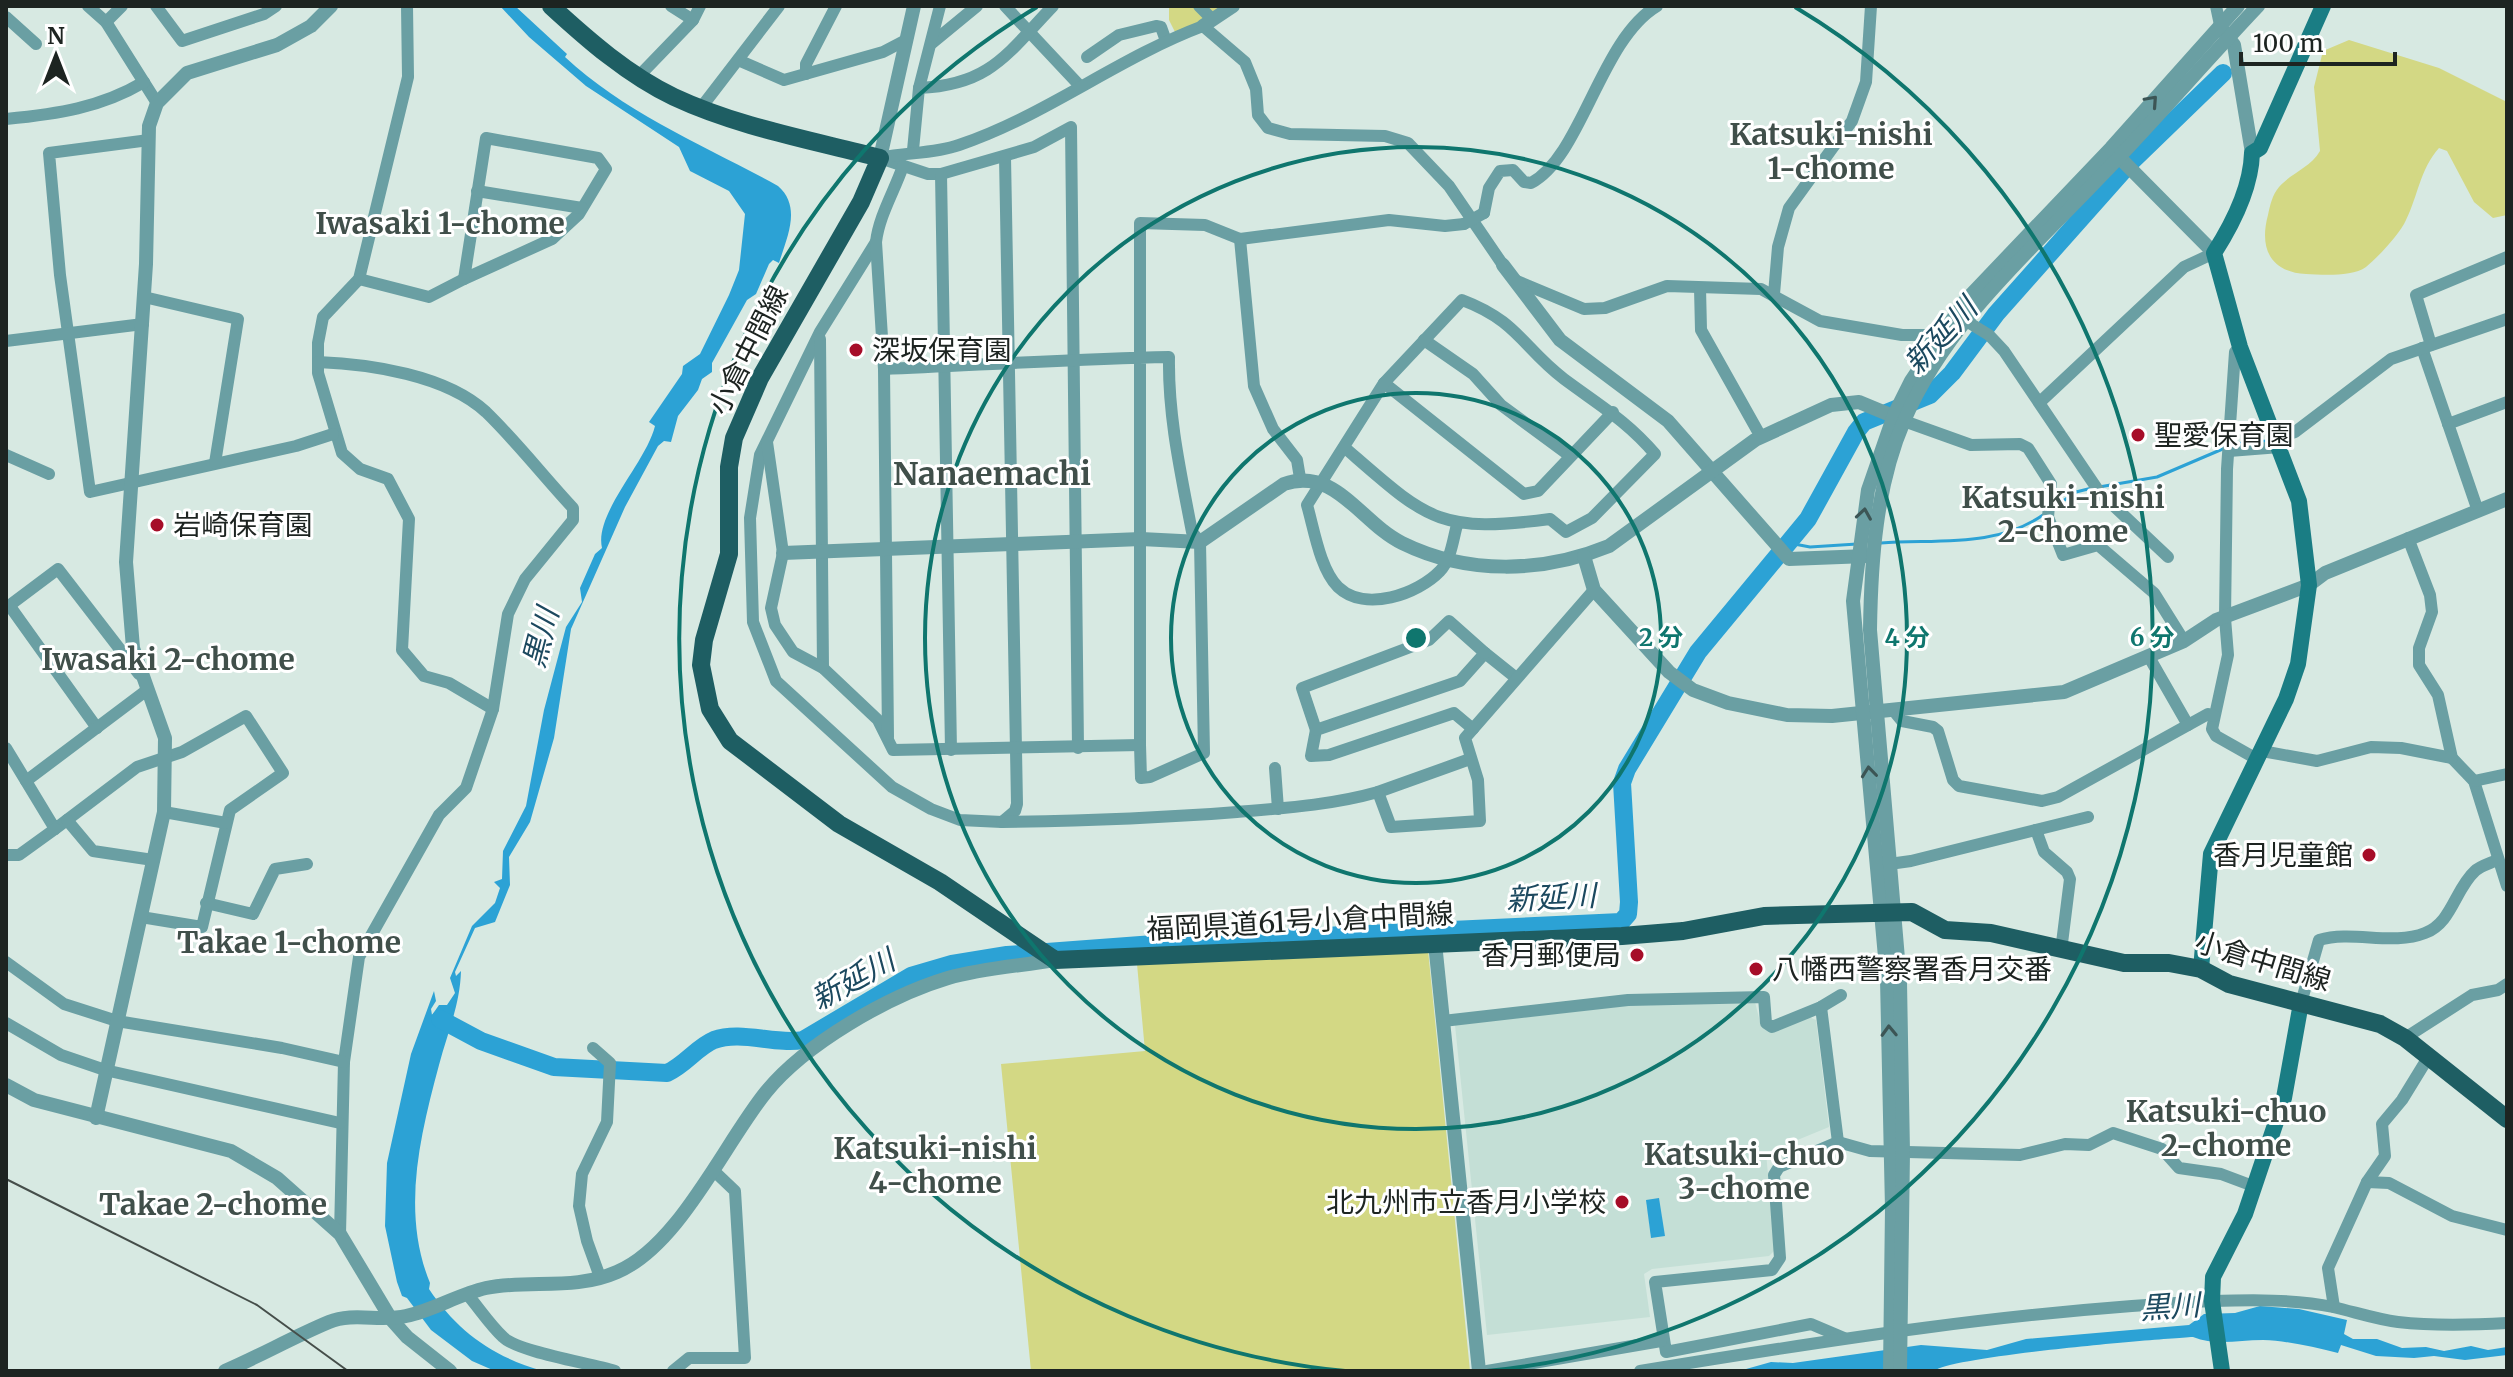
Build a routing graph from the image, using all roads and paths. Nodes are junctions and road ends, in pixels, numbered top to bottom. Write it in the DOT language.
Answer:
graph roads {
  1 [pos="88,6"];
  2 [pos="122,6"];
  3 [pos="156,6"];
  4 [pos="276,6"];
  5 [pos="331,6"];
  6 [pos="407,6"];
  7 [pos="551,6"];
  8 [pos="671,6"];
  9 [pos="700,6"];
  10 [pos="779,6"];
  11 [pos="836,6"];
  12 [pos="914,6"];
  13 [pos="940,6"];
  14 [pos="977,6"];
  15 [pos="1005,6"];
  16 [pos="1053,6"];
  17 [pos="1199,6"];
  18 [pos="1233,6"];
  19 [pos="1657,6"];
  20 [pos="1871,6"];
  21 [pos="2216,6"];
  22 [pos="2238,6"];
  23 [pos="2258,6"];
  24 [pos="2323,6"];
  25 [pos="258,10"];
  26 [pos="6,17"];
  27 [pos="693,20"];
  28 [pos="106,22"];
  29 [pos="1208,23"];
  30 [pos="1029,31"];
  31 [pos="2224,32"];
  32 [pos="906,40"];
  33 [pos="1166,41"];
  34 [pos="932,43"];
  35 [pos="36,44"];
  36 [pos="1087,57"];
  37 [pos="738,60"];
  38 [pos="806,74"];
  39 [pos="638,77"];
  40 [pos="144,82"];
  41 [pos="1080,86"];
  42 [pos="919,88"];
  43 [pos="157,103"];
  44 [pos="700,109"];
  45 [pos="6,119"];
  46 [pos="149,140"];
  47 [pos="913,150"];
  48 [pos="2115,153"];
  49 [pos="2252,153"];
  50 [pos="1005,157"];
  51 [pos="880,158"];
  52 [pos="903,166"];
  53 [pos="941,174"];
  54 [pos="477,191"];
  55 [pos="582,208"];
  56 [pos="1240,239"];
  57 [pos="876,242"];
  58 [pos="2214,253"];
  59 [pos="2507,257"];
  60 [pos="1503,265"];
  61 [pos="359,279"];
  62 [pos="464,279"];
  63 [pos="1517,281"];
  64 [pos="1700,288"];
  65 [pos="1774,294"];
  66 [pos="144,297"];
  67 [pos="1960,317"];
  68 [pos="2507,319"];
  69 [pos="143,324"];
  70 [pos="820,332"];
  71 [pos="69,333"];
  72 [pos="1940,335"];
  73 [pos="1424,340"];
  74 [pos="6,341"];
  75 [pos="2427,346"];
  76 [pos="2240,347"];
  77 [pos="1139,358"];
  78 [pos="318,362"];
  79 [pos="1072,362"];
  80 [pos="1009,364"];
  81 [pos="947,366"];
  82 [pos="884,369"];
  83 [pos="1384,383"];
  84 [pos="2040,402"];
  85 [pos="2507,402"];
  86 [pos="1613,412"];
  87 [pos="1899,418"];
  88 [pos="2448,424"];
  89 [pos="333,434"];
  90 [pos="1761,437"];
  91 [pos="767,442"];
  92 [pos="2278,442"];
  93 [pos="1344,447"];
  94 [pos="2229,451"];
  95 [pos="6,455"];
  96 [pos="1570,456"];
  97 [pos="215,463"];
  98 [pos="1712,470"];
  99 [pos="49,474"];
  100 [pos="1300,478"];
  101 [pos="133,481"];
  102 [pos="1323,482"];
  103 [pos="2507,499"];
  104 [pos="2478,511"];
  105 [pos="1457,525"];
  106 [pos="2408,538"];
  107 [pos="1141,539"];
  108 [pos="1075,541"];
  109 [pos="1200,542"];
  110 [pos="1012,543"];
  111 [pos="949,546"];
  112 [pos="884,549"];
  113 [pos="822,552"];
  114 [pos="783,553"];
  115 [pos="1584,556"];
  116 [pos="1866,556"];
  117 [pos="2168,557"];
  118 [pos="1448,561"];
  119 [pos="2309,585"];
  120 [pos="1594,590"];
  121 [pos="8,606"];
  122 [pos="2225,618"];
  123 [pos="2184,641"];
  124 [pos="1485,653"];
  125 [pos="2149,657"];
  126 [pos="823,668"];
  127 [pos="1515,677"];
  128 [pos="144,683"];
  129 [pos="493,709"];
  130 [pos="1893,710"];
  131 [pos="1870,713"];
  132 [pos="2214,716"];
  133 [pos="2188,725"];
  134 [pos="97,728"];
  135 [pos="1473,729"];
  136 [pos="1316,730"];
  137 [pos="888,737"];
  138 [pos="1140,745"];
  139 [pos="6,748"];
  140 [pos="1078,748"];
  141 [pos="951,750"];
  142 [pos="1015,750"];
  143 [pos="2259,754"];
  144 [pos="167,757"];
  145 [pos="2452,758"];
  146 [pos="1470,759"];
  147 [pos="1275,768"];
  148 [pos="2507,774"];
  149 [pos="26,781"];
  150 [pos="2474,781"];
  151 [pos="1378,792"];
  152 [pos="1278,809"];
  153 [pos="164,812"];
  154 [pos="2088,817"];
  155 [pos="67,820"];
  156 [pos="1002,822"];
  157 [pos="226,823"];
  158 [pos="55,829"];
  159 [pos="2036,830"];
  160 [pos="6,855"];
  161 [pos="153,860"];
  162 [pos="2497,860"];
  163 [pos="307,864"];
  164 [pos="1885,864"];
  165 [pos="2507,886"];
  166 [pos="206,903"];
  167 [pos="1889,912"];
  168 [pos="141,917"];
  169 [pos="1435,943"];
  170 [pos="2061,951"];
  171 [pos="1055,960"];
  172 [pos="6,962"];
  173 [pos="2201,969"];
  174 [pos="2507,984"];
  175 [pos="1841,995"];
  176 [pos="2301,1003"];
  177 [pos="1821,1007"];
  178 [pos="117,1021"];
  179 [pos="1443,1021"];
  180 [pos="6,1023"];
  181 [pos="2405,1038"];
  182 [pos="593,1048"];
  183 [pos="2429,1056"];
  184 [pos="344,1062"];
  185 [pos="105,1070"];
  186 [pos="6,1085"];
  187 [pos="96,1118"];
  188 [pos="2507,1119"];
  189 [pos="340,1123"];
  190 [pos="1838,1142"];
  191 [pos="1897,1152"];
  192 [pos="714,1171"];
  193 [pos="2367,1182"];
  194 [pos="2253,1186"];
  195 [pos="2507,1230"];
  196 [pos="340,1234"];
  197 [pos="600,1277"];
  198 [pos="462,1296"];
  199 [pos="2213,1305"];
  200 [pos="2334,1307"];
  201 [pos="391,1319"];
  202 [pos="2507,1323"];
  203 [pos="1895,1333"];
  204 [pos="1844,1338"];
  205 [pos="1661,1341"];
  206 [pos="2221,1365"];
  207 [pos="225,1371"];
  208 [pos="450,1371"];
  209 [pos="615,1371"];
  210 [pos="673,1371"];
  211 [pos="1479,1371"];
  212 [pos="1487,1371"];
  213 [pos="1640,1371"];
  214 [pos="1890,1371"];
  215 [pos="1900,1371"];
  1 -- 28 [label="street"];
  2 -- 28 [label="street"];
  3 -- 25 [label="street"];
  4 -- 25 [label="street"];
  5 -- 43 [label="street"];
  6 -- 61 [label="street"];
  7 -- 39 [label="main road"];
  8 -- 27 [label="street"];
  9 -- 27 [label="street"];
  10 -- 37 [label="street"];
  11 -- 38 [label="street"];
  12 -- 32 [label="street"];
  13 -- 34 [label="street"];
  14 -- 34 [label="street"];
  15 -- 30 [label="street"];
  16 -- 30 [label="street"];
  17 -- 29 [label="street"];
  18 -- 29 [label="street"];
  19 -- 56 [label="street, bridge"];
  20 -- 65 [label="street"];
  21 -- 31 [label="street"];
  22 -- 31 [label="street"];
  23 -- 31 [label="street"];
  24 -- 49 [label="main road"];
  26 -- 35 [label="street"];
  27 -- 39 [label="street"];
  28 -- 40 [label="street"];
  29 -- 33 [label="street"];
  29 -- 60 [label="street"];
  30 -- 41 [label="street"];
  30 -- 42 [label="street"];
  31 -- 48 [label="street"];
  31 -- 49 [label="street"];
  32 -- 38 [label="street"];
  32 -- 51 [label="street"];
  33 -- 36 [label="street"];
  33 -- 41 [label="street"];
  34 -- 42 [label="street"];
  37 -- 38 [label="street"];
  37 -- 44 [label="street"];
  39 -- 44 [label="main road"];
  40 -- 43 [label="street"];
  40 -- 45 [label="street"];
  41 -- 47 [label="street"];
  42 -- 47 [label="street"];
  43 -- 46 [label="street"];
  44 -- 51 [label="main road"];
  46 -- 66 [label="street"];
  46 -- 71 [label="street"];
  47 -- 51 [label="street"];
  48 -- 58 [label="street"];
  48 -- 67 [label="street"];
  49 -- 58 [label="main road"];
  50 -- 53 [label="street"];
  50 -- 79 [label="street"];
  50 -- 80 [label="street"];
  51 -- 52 [label="street"];
  51 -- 171 [label="main road, 小倉中間線"];
  52 -- 53 [label="street"];
  52 -- 57 [label="street"];
  53 -- 81 [label="street"];
  54 -- 55 [label="street"];
  54 -- 55 [label="street"];
  54 -- 62 [label="street"];
  55 -- 62 [label="street"];
  56 -- 77 [label="street"];
  56 -- 100 [label="street"];
  57 -- 70 [label="street"];
  57 -- 82 [label="street"];
  58 -- 76 [label="main road"];
  58 -- 84 [label="street"];
  59 -- 75 [label="street"];
  60 -- 63 [label="street"];
  61 -- 62 [label="street"];
  61 -- 78 [label="street"];
  63 -- 64 [label="street"];
  63 -- 98 [label="street"];
  64 -- 65 [label="street"];
  64 -- 90 [label="street"];
  65 -- 72 [label="street"];
  66 -- 69 [label="street"];
  66 -- 97 [label="street"];
  67 -- 72 [label="street"];
  67 -- 84 [label="street"];
  67 -- 87 [label="street"];
  68 -- 75 [label="street"];
  69 -- 71 [label="street"];
  69 -- 101 [label="street"];
  70 -- 91 [label="street"];
  70 -- 113 [label="street"];
  71 -- 74 [label="street"];
  71 -- 101 [label="street"];
  72 -- 87 [label="street"];
  73 -- 83 [label="street"];
  73 -- 86 [label="street"];
  73 -- 96 [label="street"];
  75 -- 88 [label="street"];
  75 -- 92 [label="street"];
  76 -- 92 [label="main road"];
  76 -- 94 [label="street"];
  77 -- 79 [label="street"];
  77 -- 107 [label="street"];
  77 -- 109 [label="street"];
  78 -- 89 [label="street"];
  78 -- 129 [label="street"];
  79 -- 80 [label="street"];
  79 -- 108 [label="street"];
  80 -- 81 [label="street"];
  80 -- 110 [label="street"];
  81 -- 82 [label="street"];
  81 -- 111 [label="street"];
  82 -- 112 [label="street"];
  83 -- 93 [label="street"];
  83 -- 96 [label="street"];
  84 -- 117 [label="street"];
  85 -- 88 [label="street"];
  86 -- 96 [label="street"];
  86 -- 105 [label="street"];
  87 -- 90 [label="street"];
  87 -- 116 [label="street"];
  87 -- 123 [label="street"];
  88 -- 104 [label="street"];
  89 -- 97 [label="street"];
  89 -- 129 [label="street"];
  90 -- 98 [label="street"];
  91 -- 114 [label="street"];
  91 -- 156 [label="street"];
  92 -- 94 [label="street"];
  92 -- 119 [label="main road"];
  93 -- 102 [label="street"];
  93 -- 105 [label="street"];
  94 -- 122 [label="street"];
  95 -- 99 [label="street"];
  97 -- 101 [label="street"];
  98 -- 115 [label="street"];
  98 -- 116 [label="street"];
  100 -- 102 [label="street"];
  100 -- 109 [label="street"];
  101 -- 128 [label="street"];
  102 -- 118 [label="street"];
  102 -- 118 [label="street"];
  103 -- 104 [label="street"];
  104 -- 106 [label="street"];
  105 -- 118 [label="street"];
  106 -- 119 [label="street"];
  106 -- 145 [label="street"];
  107 -- 108 [label="street"];
  107 -- 109 [label="street"];
  107 -- 138 [label="street"];
  108 -- 110 [label="street"];
  108 -- 140 [label="street"];
  109 -- 138 [label="street"];
  110 -- 111 [label="street"];
  110 -- 142 [label="street"];
  111 -- 112 [label="street"];
  111 -- 141 [label="street"];
  112 -- 113 [label="street"];
  112 -- 137 [label="street"];
  113 -- 114 [label="street"];
  113 -- 126 [label="street"];
  114 -- 126 [label="street"];
  115 -- 118 [label="street"];
  115 -- 120 [label="street"];
  116 -- 131 [label="street"];
  119 -- 122 [label="street"];
  119 -- 143 [label="main road"];
  120 -- 127 [label="street"];
  120 -- 131 [label="street"];
  121 -- 128 [label="street"];
  121 -- 134 [label="street"];
  122 -- 123 [label="street"];
  122 -- 132 [label="street"];
  123 -- 125 [label="street"];
  124 -- 127 [label="street"];
  124 -- 136 [label="street"];
  124 -- 136 [label="street"];
  125 -- 130 [label="street"];
  125 -- 133 [label="street"];
  126 -- 137 [label="street"];
  127 -- 135 [label="street"];
  128 -- 134 [label="street"];
  128 -- 144 [label="street"];
  129 -- 184 [label="street"];
  130 -- 131 [label="street"];
  130 -- 133 [label="street"];
  131 -- 164 [label="street"];
  132 -- 133 [label="street"];
  132 -- 143 [label="street"];
  134 -- 149 [label="street"];
  135 -- 136 [label="street"];
  135 -- 146 [label="street"];
  137 -- 141 [label="street"];
  138 -- 140 [label="street"];
  139 -- 149 [label="street"];
  140 -- 142 [label="street"];
  141 -- 142 [label="street"];
  142 -- 156 [label="street"];
  143 -- 145 [label="street"];
  143 -- 173 [label="main road"];
  144 -- 153 [label="street"];
  144 -- 155 [label="street"];
  144 -- 157 [label="street"];
  145 -- 150 [label="street"];
  146 -- 151 [label="street"];
  146 -- 151 [label="street"];
  147 -- 152 [label="street"];
  148 -- 150 [label="street"];
  149 -- 158 [label="street"];
  150 -- 162 [label="street"];
  151 -- 152 [label="street"];
  152 -- 156 [label="street"];
  153 -- 157 [label="street"];
  153 -- 161 [label="street"];
  154 -- 159 [label="street"];
  155 -- 158 [label="street"];
  155 -- 161 [label="street"];
  157 -- 166 [label="street"];
  158 -- 160 [label="street"];
  159 -- 164 [label="street"];
  159 -- 170 [label="street"];
  161 -- 168 [label="street"];
  162 -- 165 [label="street"];
  162 -- 176 [label="street"];
  163 -- 166 [label="street"];
  164 -- 167 [label="street"];
  166 -- 168 [label="street"];
  167 -- 169 [label="main road, 福岡県道61号小倉中間線"];
  167 -- 170 [label="main road, 小倉中間線"];
  167 -- 191 [label="street"];
  168 -- 178 [label="street"];
  169 -- 171 [label="main road, 福岡県道61号小倉中間線"];
  169 -- 179 [label="street"];
  170 -- 173 [label="main road, 小倉中間線"];
  171 -- 192 [label="street"];
  172 -- 178 [label="street"];
  173 -- 176 [label="main road, 小倉中間線"];
  174 -- 181 [label="street"];
  175 -- 177 [label="street"];
  176 -- 181 [label="main road, 小倉中間線"];
  176 -- 194 [label="main road"];
  177 -- 179 [label="street"];
  177 -- 190 [label="street"];
  178 -- 184 [label="street"];
  178 -- 185 [label="street"];
  179 -- 211 [label="street"];
  180 -- 185 [label="street"];
  181 -- 183 [label="main road, 小倉中間線"];
  182 -- 197 [label="street"];
  183 -- 188 [label="main road, 小倉中間線"];
  183 -- 193 [label="street"];
  184 -- 189 [label="street"];
  185 -- 187 [label="street"];
  185 -- 189 [label="street"];
  186 -- 187 [label="street"];
  187 -- 196 [label="street"];
  189 -- 196 [label="street"];
  190 -- 191 [label="street"];
  190 -- 205 [label="street"];
  191 -- 194 [label="street"];
  191 -- 203 [label="street"];
  192 -- 197 [label="street"];
  192 -- 210 [label="street"];
  193 -- 195 [label="street"];
  193 -- 200 [label="street"];
  194 -- 199 [label="main road"];
  196 -- 201 [label="street"];
  197 -- 198 [label="street"];
  198 -- 201 [label="street"];
  198 -- 209 [label="street"];
  199 -- 200 [label="street"];
  199 -- 203 [label="street"];
  199 -- 206 [label="main road"];
  200 -- 202 [label="street"];
  201 -- 207 [label="street"];
  201 -- 208 [label="street"];
  203 -- 204 [label="street"];
  203 -- 214 [label="street"];
  203 -- 215 [label="street"];
  204 -- 205 [label="street"];
  204 -- 213 [label="street"];
  205 -- 212 [label="street"];
}
